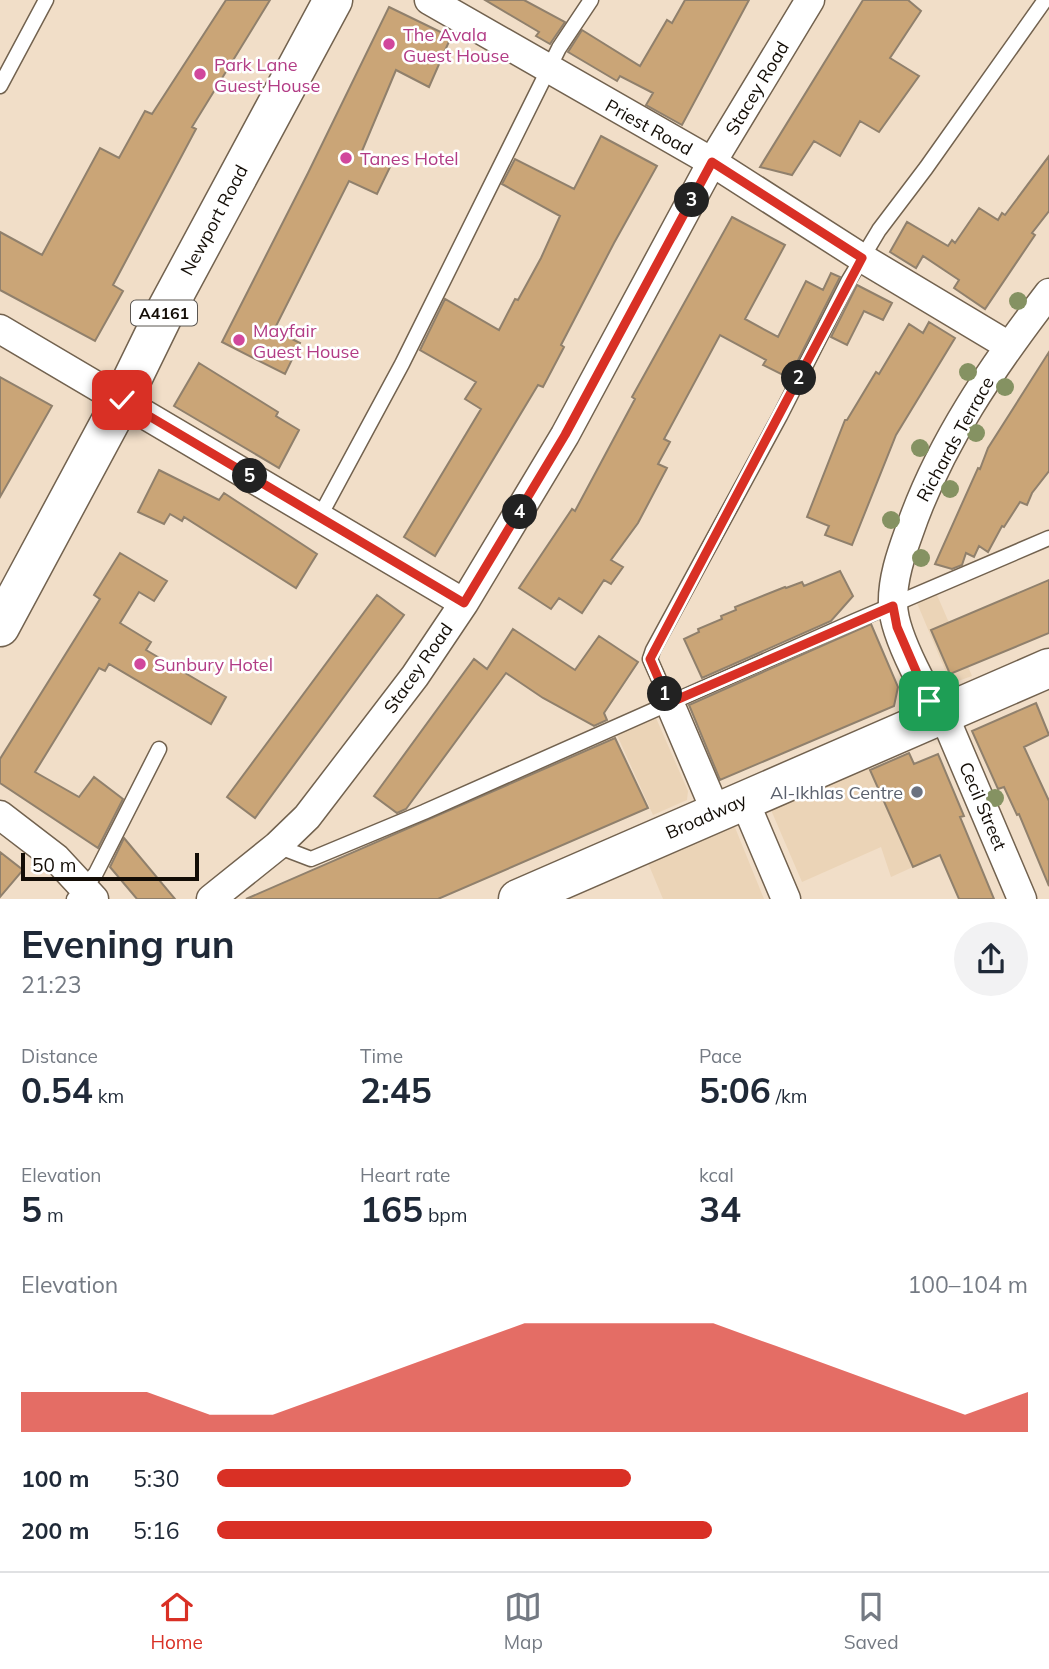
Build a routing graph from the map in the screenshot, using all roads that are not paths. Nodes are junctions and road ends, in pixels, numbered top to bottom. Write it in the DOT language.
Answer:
graph roads {
  1 [pos="46,0"];
  2 [pos="334,0"];
  3 [pos="429,0"];
  4 [pos="591,0"];
  5 [pos="810,0"];
  6 [pos="1045,0"];
  7 [pos="549,70"];
  8 [pos="0,86"];
  9 [pos="712,162"];
  10 [pos="862,258"];
  11 [pos="1049,293"];
  12 [pos="0,329"];
  13 [pos="1009,346"];
  14 [pos="122,400"];
  15 [pos="320,516"];
  16 [pos="1049,538"];
  17 [pos="464,603"];
  18 [pos="893,606"];
  19 [pos="0,628"];
  20 [pos="1049,668"];
  21 [pos="671,707"];
  22 [pos="940,715"];
  23 [pos="159,749"];
  24 [pos="730,806"];
  25 [pos="0,815"];
  26 [pos="277,846"];
  27 [pos="542,894"];
  28 [pos="84,895"];
  29 [pos="211,899"];
  30 [pos="786,899"];
  31 [pos="1022,899"];
  1 -- 8 [label="lane"];
  2 -- 14 [label="main road, Newport Road / A4161"];
  3 -- 7 [label="street, Priest Road"];
  4 -- 7 [label="lane"];
  5 -- 9 [label="street, Stacey Road"];
  6 -- 10 [label="lane"];
  7 -- 9 [label="street, Priest Road"];
  7 -- 15 [label="lane"];
  9 -- 10 [label="street, Priest Road"];
  9 -- 17 [label="street, Stacey Road"];
  10 -- 13 [label="street, Priest Road"];
  10 -- 21 [label="lane"];
  11 -- 13 [label="street, Richards Terrace"];
  12 -- 14 [label="street"];
  13 -- 18 [label="street, Richards Terrace"];
  14 -- 15 [label="street"];
  14 -- 19 [label="main road, Newport Road / A4161"];
  15 -- 17 [label="street"];
  16 -- 18 [label="lane"];
  17 -- 26 [label="street, Stacey Road"];
  18 -- 21 [label="lane"];
  18 -- 22 [label="street, Richards Terrace"];
  20 -- 22 [label="main road, Broadway"];
  21 -- 24 [label="street"];
  21 -- 26 [label="lane"];
  22 -- 24 [label="main road, Broadway"];
  22 -- 31 [label="street, Cecil Street"];
  23 -- 28 [label="lane"];
  24 -- 27 [label="main road, Broadway"];
  24 -- 30 [label="street"];
  25 -- 28 [label="street"];
  26 -- 29 [label="street, Stacey Road"];
}
